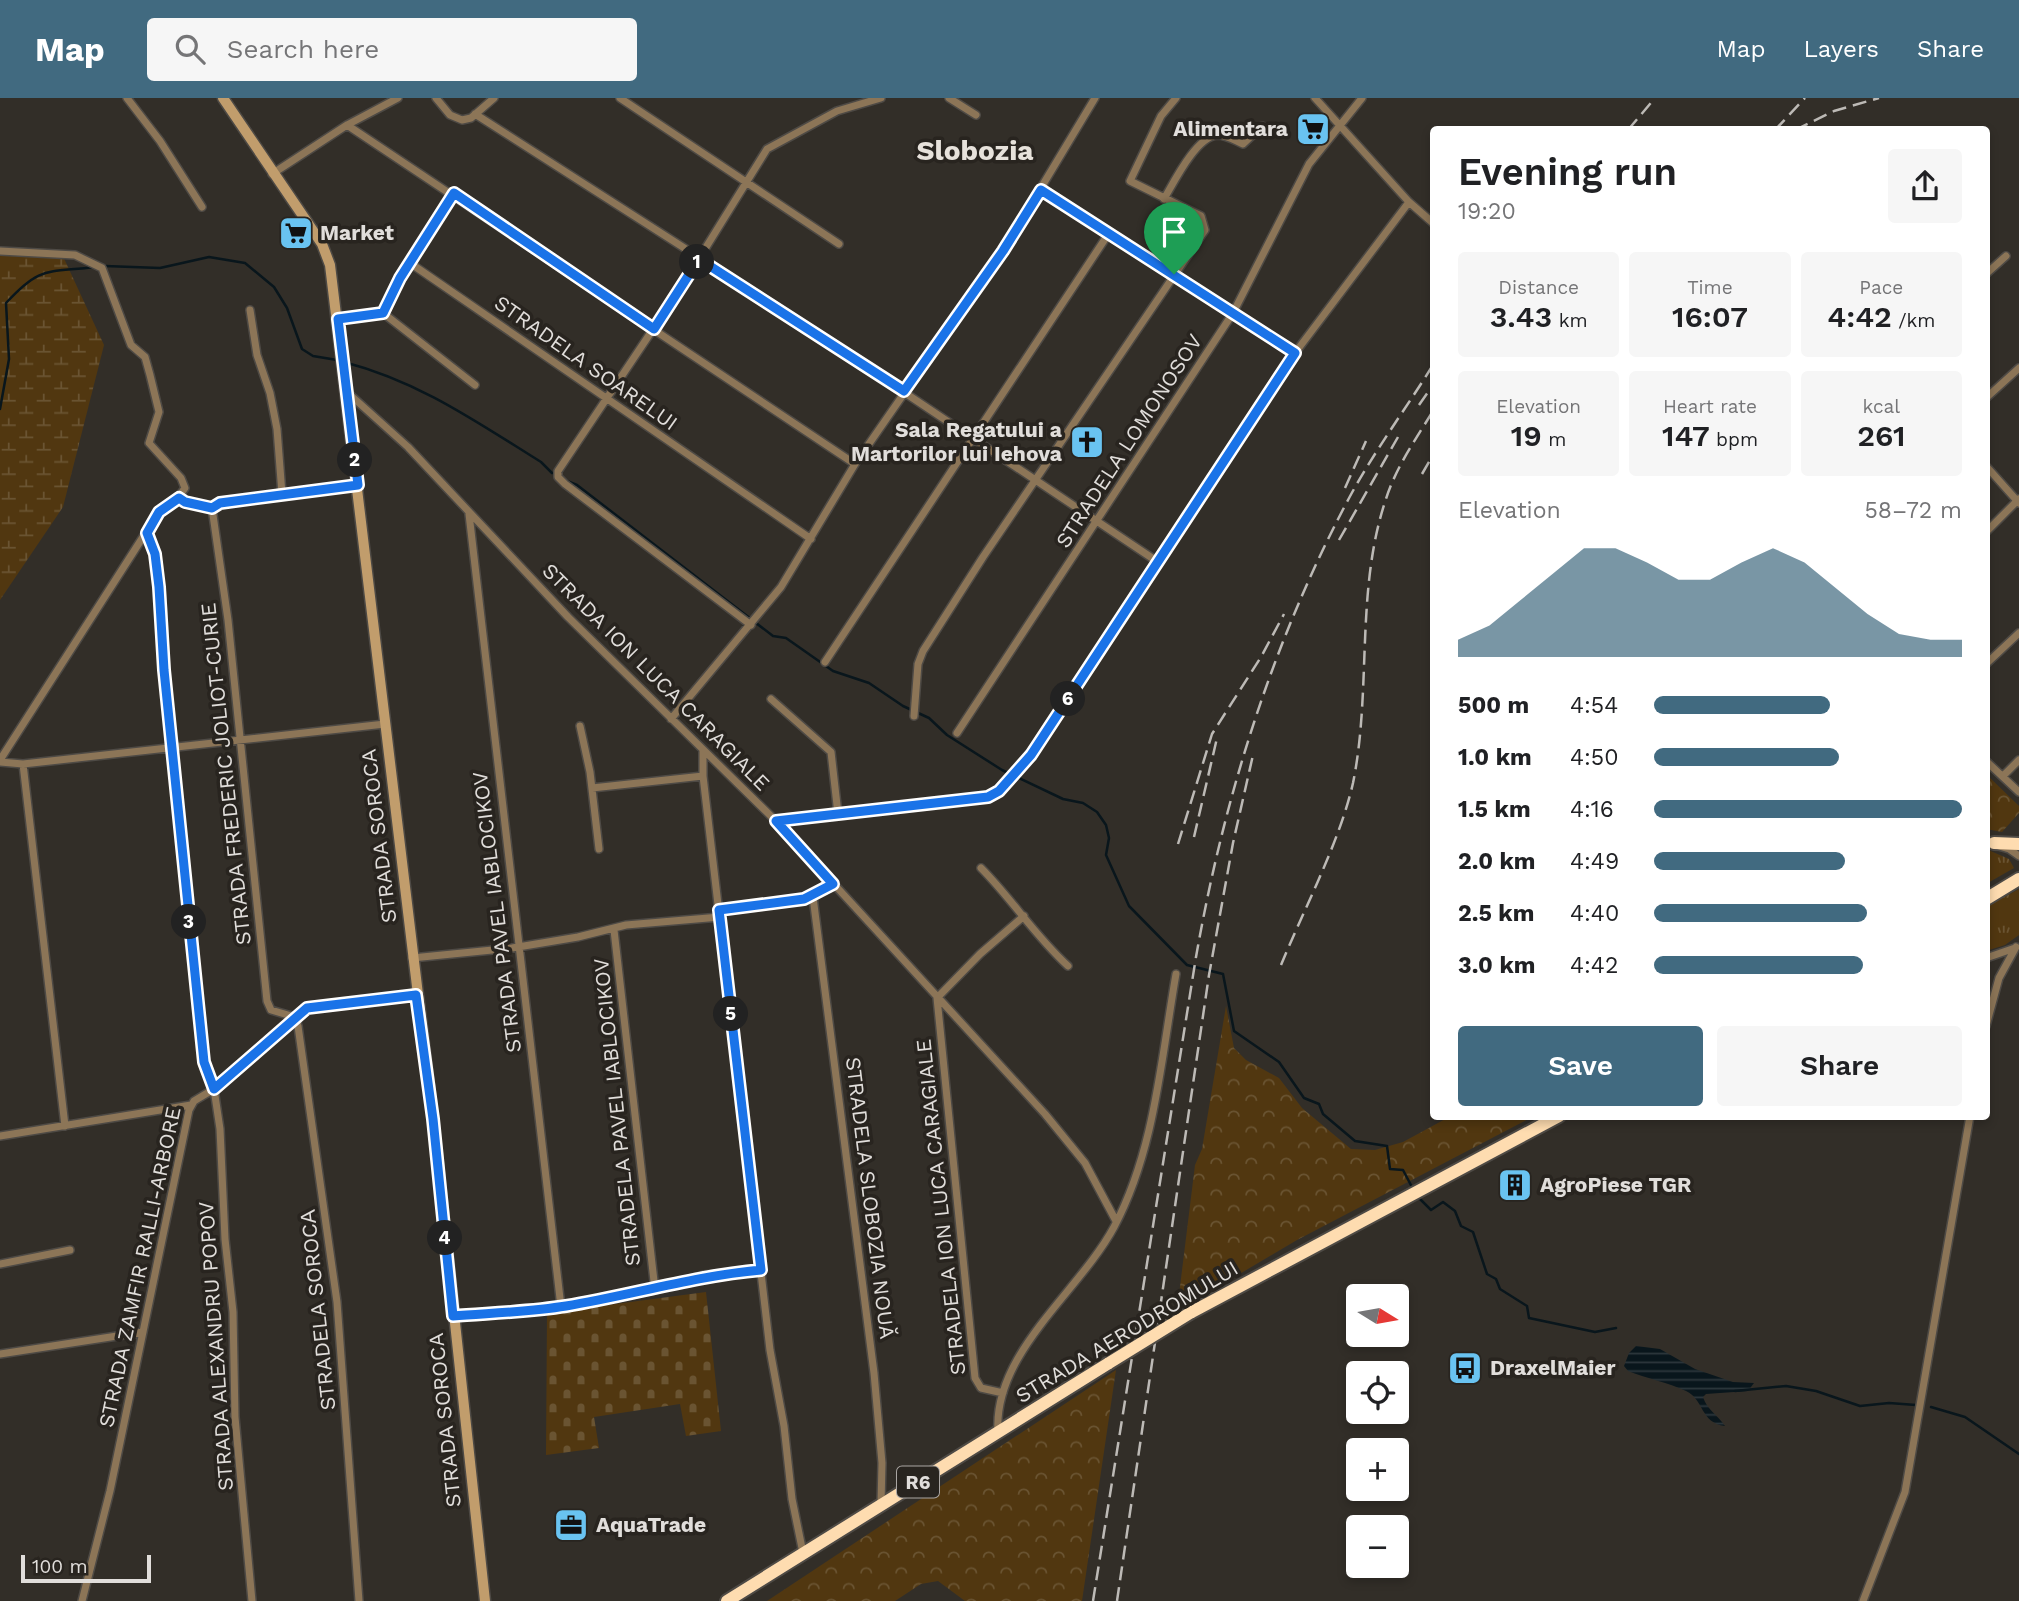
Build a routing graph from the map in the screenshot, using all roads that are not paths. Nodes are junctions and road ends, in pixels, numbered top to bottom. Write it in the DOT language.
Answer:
graph roads {
  1 [pos="127,98"];
  2 [pos="223,98"];
  3 [pos="398,98"];
  4 [pos="436,98"];
  5 [pos="495,98"];
  6 [pos="620,98"];
  7 [pos="881,98"];
  8 [pos="949,98"];
  9 [pos="1095,98"];
  10 [pos="1176,98"];
  11 [pos="1315,98"];
  12 [pos="1362,98"];
  13 [pos="859,102"];
  14 [pos="475,114"];
  15 [pos="976,116"];
  16 [pos="1339,124"];
  17 [pos="346,125"];
  18 [pos="1262,126"];
  19 [pos="272,174"];
  20 [pos="746,179"];
  21 [pos="1041,190"];
  22 [pos="454,193"];
  23 [pos="1164,199"];
  24 [pos="1409,202"];
  25 [pos="202,207"];
  26 [pos="1430,220"];
  27 [pos="1109,233"];
  28 [pos="839,244"];
  29 [pos="0,251"];
  30 [pos="2006,256"];
  31 [pos="699,259"];
  32 [pos="410,263"];
  33 [pos="1990,270"];
  34 [pos="1174,274"];
  35 [pos="250,310"];
  36 [pos="383,313"];
  37 [pos="1233,313"];
  38 [pos="338,319"];
  39 [pos="654,329"];
  40 [pos="1295,353"];
  41 [pos="2019,368"];
  42 [pos="475,385"];
  43 [pos="904,391"];
  44 [pos="348,393"];
  45 [pos="1990,394"];
  46 [pos="608,399"];
  47 [pos="973,438"];
  48 [pos="855,464"];
  49 [pos="1990,470"];
  50 [pos="1035,480"];
  51 [pos="358,485"];
  52 [pos="282,494"];
  53 [pos="179,498"];
  54 [pos="2019,501"];
  55 [pos="212,508"];
  56 [pos="469,513"];
  57 [pos="1099,521"];
  58 [pos="1990,528"];
  59 [pos="147,533"];
  60 [pos="811,539"];
  61 [pos="1158,562"];
  62 [pos="751,625"];
  63 [pos="2019,633"];
  64 [pos="1990,660"];
  65 [pos="825,662"];
  66 [pos="771,699"];
  67 [pos="914,716"];
  68 [pos="671,719"];
  69 [pos="385,724"];
  70 [pos="580,726"];
  71 [pos="957,733"];
  72 [pos="239,741"];
  73 [pos="172,749"];
  74 [pos="703,750"];
  75 [pos="2019,760"];
  76 [pos="0,761"];
  77 [pos="23,764"];
  78 [pos="1990,765"];
  79 [pos="703,776"];
  80 [pos="2003,776"];
  81 [pos="593,788"];
  82 [pos="2019,792"];
  83 [pos="838,814"];
  84 [pos="776,821"];
  85 [pos="1990,843"];
  86 [pos="2019,844"];
  87 [pos="599,849"];
  88 [pos="2019,856"];
  89 [pos="981,868"];
  90 [pos="2019,879"];
  91 [pos="833,884"];
  92 [pos="813,897"];
  93 [pos="1990,897"];
  94 [pos="719,913"];
  95 [pos="1024,916"];
  96 [pos="614,930"];
  97 [pos="520,946"];
  98 [pos="2018,946"];
  99 [pos="1990,956"];
  100 [pos="412,958"];
  101 [pos="1068,967"];
  102 [pos="1176,974"];
  103 [pos="416,995"];
  104 [pos="937,998"];
  105 [pos="1990,1012"];
  106 [pos="295,1017"];
  107 [pos="214,1089"];
  108 [pos="191,1104"];
  109 [pos="1552,1120"];
  110 [pos="1969,1120"];
  111 [pos="65,1126"];
  112 [pos="0,1136"];
  113 [pos="1116,1220"];
  114 [pos="70,1250"];
  115 [pos="0,1264"];
  116 [pos="761,1270"];
  117 [pos="654,1290"];
  118 [pos="561,1307"];
  119 [pos="453,1316"];
  120 [pos="142,1332"];
  121 [pos="0,1354"];
  122 [pos="1003,1393"];
  123 [pos="998,1433"];
  124 [pos="881,1505"];
  125 [pos="803,1553"];
  126 [pos="82,1601"];
  127 [pos="253,1601"];
  128 [pos="359,1601"];
  129 [pos="485,1601"];
  130 [pos="727,1601"];
  131 [pos="1863,1601"];
  1 -- 25 [label="street"];
  2 -- 19 [label="street, STRADA SOROCA"];
  3 -- 17 [label="street"];
  4 -- 14 [label="street"];
  5 -- 14 [label="street"];
  6 -- 20 [label="street"];
  7 -- 13 [label="street"];
  8 -- 15 [label="street"];
  9 -- 21 [label="street"];
  10 -- 23 [label="street"];
  11 -- 16 [label="street"];
  12 -- 16 [label="street, STRADELA LOMONOSOV"];
  13 -- 20 [label="street"];
  14 -- 31 [label="street"];
  16 -- 24 [label="street"];
  16 -- 37 [label="street, STRADELA LOMONOSOV"];
  17 -- 19 [label="street"];
  17 -- 22 [label="street"];
  18 -- 23 [label="street"];
  19 -- 38 [label="street, STRADA SOROCA"];
  20 -- 28 [label="street"];
  20 -- 31 [label="street"];
  21 -- 27 [label="street"];
  21 -- 43 [label="street"];
  22 -- 32 [label="street"];
  22 -- 39 [label="street"];
  23 -- 34 [label="street"];
  24 -- 26 [label="street"];
  24 -- 40 [label="street"];
  27 -- 34 [label="street"];
  27 -- 47 [label="street"];
  29 -- 53 [label="street"];
  30 -- 33 [label="street"];
  31 -- 39 [label="street"];
  31 -- 43 [label="street"];
  32 -- 36 [label="street"];
  32 -- 46 [label="street, STRADELA SOARELUI"];
  34 -- 37 [label="street"];
  34 -- 50 [label="street"];
  35 -- 52 [label="street"];
  36 -- 38 [label="street"];
  36 -- 42 [label="street"];
  37 -- 40 [label="street"];
  37 -- 57 [label="street, STRADELA LOMONOSOV"];
  38 -- 44 [label="street, STRADA SOROCA"];
  39 -- 46 [label="street"];
  39 -- 48 [label="street"];
  40 -- 61 [label="street"];
  41 -- 45 [label="street"];
  43 -- 47 [label="street"];
  43 -- 48 [label="street"];
  44 -- 51 [label="street, STRADA SOROCA"];
  44 -- 56 [label="street, STRADA ION LUCA CARAGIALE"];
  46 -- 60 [label="street, STRADELA SOARELUI"];
  46 -- 62 [label="street"];
  47 -- 50 [label="street"];
  47 -- 65 [label="street"];
  48 -- 60 [label="street"];
  49 -- 54 [label="street"];
  50 -- 57 [label="street"];
  50 -- 67 [label="street"];
  51 -- 52 [label="street"];
  51 -- 69 [label="street, STRADA SOROCA"];
  52 -- 55 [label="street"];
  53 -- 55 [label="street"];
  53 -- 59 [label="street"];
  54 -- 58 [label="street"];
  55 -- 72 [label="street, STRADA FREDERIC JOLIOT-CURIE"];
  56 -- 68 [label="street, STRADA ION LUCA CARAGIALE"];
  56 -- 97 [label="street, STRADA PAVEL IABLOCIKOV"];
  57 -- 61 [label="street"];
  57 -- 71 [label="street, STRADELA LOMONOSOV"];
  59 -- 73 [label="street"];
  59 -- 76 [label="street"];
  60 -- 62 [label="street"];
  61 -- 83 [label="street"];
  62 -- 68 [label="street"];
  63 -- 64 [label="street"];
  66 -- 83 [label="street"];
  68 -- 74 [label="street, STRADA ION LUCA CARAGIALE"];
  69 -- 72 [label="street"];
  69 -- 100 [label="street, STRADA SOROCA"];
  70 -- 81 [label="street"];
  72 -- 73 [label="street"];
  72 -- 106 [label="street, STRADA FREDERIC JOLIOT-CURIE"];
  73 -- 77 [label="street"];
  73 -- 107 [label="street"];
  74 -- 79 [label="street"];
  74 -- 84 [label="street, STRADA ION LUCA CARAGIALE"];
  75 -- 80 [label="street"];
  76 -- 77 [label="street"];
  77 -- 111 [label="street"];
  78 -- 80 [label="street"];
  79 -- 81 [label="street"];
  79 -- 94 [label="street"];
  80 -- 82 [label="street"];
  81 -- 87 [label="street"];
  83 -- 84 [label="street"];
  84 -- 91 [label="street, STRADA ION LUCA CARAGIALE"];
  85 -- 86 [label="highway"];
  85 -- 88 [label="street"];
  89 -- 95 [label="street"];
  90 -- 93 [label="highway"];
  91 -- 92 [label="street"];
  91 -- 104 [label="street, STRADA ION LUCA CARAGIALE"];
  92 -- 94 [label="street"];
  92 -- 124 [label="street, STRADELA SLOBOZIA NOUĂ"];
  94 -- 96 [label="street"];
  94 -- 116 [label="street"];
  95 -- 101 [label="street"];
  95 -- 104 [label="street"];
  96 -- 97 [label="street"];
  96 -- 117 [label="street, STRADELA PAVEL IABLOCIKOV"];
  97 -- 100 [label="street"];
  97 -- 118 [label="street, STRADA PAVEL IABLOCIKOV"];
  98 -- 99 [label="street"];
  98 -- 105 [label="street"];
  100 -- 103 [label="street, STRADA SOROCA"];
  102 -- 113 [label="street"];
  103 -- 106 [label="street"];
  103 -- 119 [label="street, STRADA SOROCA"];
  104 -- 113 [label="street, STRADA ION LUCA CARAGIALE"];
  104 -- 122 [label="street, STRADELA ION LUCA CARAGIALE"];
  106 -- 107 [label="street, STRADA ZAMFIR RALLI-ARBORE"];
  106 -- 128 [label="street, STRADELA SOROCА"];
  107 -- 108 [label="street, STRADA ZAMFIR RALLI-ARBORE"];
  107 -- 127 [label="street, STRADA ALEXANDRU POPOV"];
  108 -- 111 [label="street"];
  108 -- 120 [label="street, STRADA ZAMFIR RALLI-ARBORE"];
  109 -- 123 [label="highway, STRADA AERODROMULUI / R6, bridge"];
  110 -- 131 [label="street"];
  111 -- 112 [label="street"];
  113 -- 122 [label="street"];
  114 -- 115 [label="street"];
  116 -- 117 [label="street"];
  116 -- 125 [label="street"];
  117 -- 118 [label="street"];
  118 -- 119 [label="street"];
  119 -- 129 [label="street, STRADA SOROCA"];
  120 -- 121 [label="street"];
  120 -- 126 [label="street, STRADA ZAMFIR RALLI-ARBORE"];
  122 -- 123 [label="street"];
  123 -- 124 [label="highway, STRADA AERODROMULUI / R6"];
  124 -- 125 [label="highway, STRADA AERODROMULUI / R6"];
  125 -- 130 [label="highway, STRADA AERODROMULUI / R6"];
}
